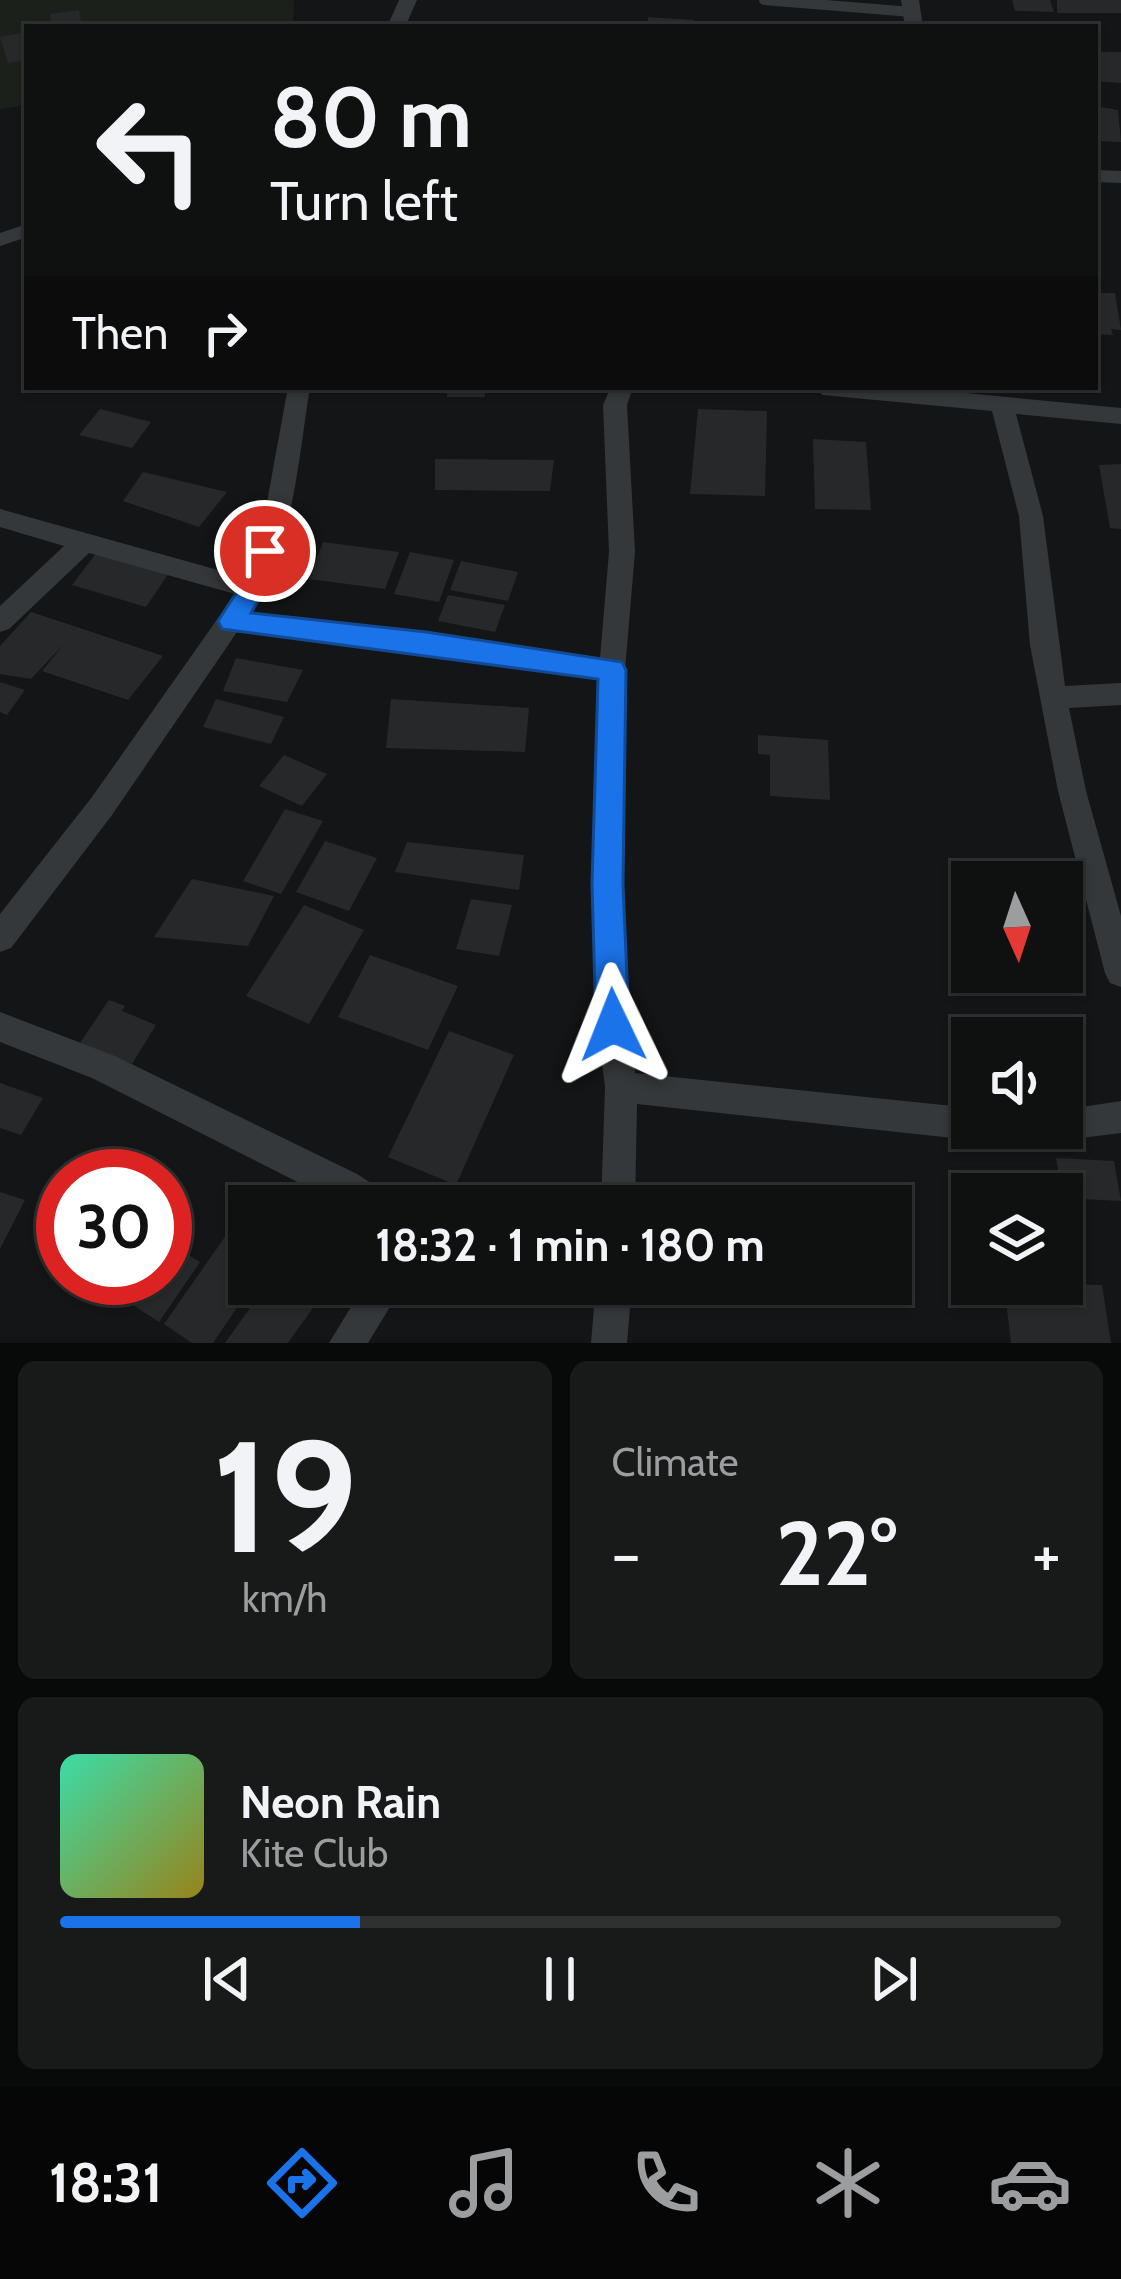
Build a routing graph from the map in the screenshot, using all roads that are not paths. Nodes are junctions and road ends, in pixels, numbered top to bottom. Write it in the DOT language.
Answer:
graph roads {
  1 [pos="764,0"];
  2 [pos="912,13"];
  3 [pos="298,390"];
  4 [pos="621,390"];
  5 [pos="854,390"];
  6 [pos="1002,405"];
  7 [pos="1121,416"];
  8 [pos="0,518"];
  9 [pos="84,542"];
  10 [pos="252,589"];
  11 [pos="231,621"];
  12 [pos="0,622"];
  13 [pos="612,670"];
  14 [pos="1121,694"];
  15 [pos="1054,698"];
  16 [pos="0,938"];
  17 [pos="1121,973"];
  18 [pos="0,1027"];
  19 [pos="621,1087"];
  20 [pos="1121,1117"];
  21 [pos="951,1122"];
  22 [pos="1083,1123"];
  23 [pos="343,1185"];
  24 [pos="619,1185"];
  25 [pos="372,1305"];
  26 [pos="612,1305"];
  27 [pos="347,1343"];
  28 [pos="609,1343"];
  1 -- 2 [label="lane"];
  3 -- 10 [label="street"];
  4 -- 13 [label="street"];
  5 -- 6 [label="street"];
  6 -- 7 [label="street"];
  6 -- 15 [label="street"];
  8 -- 9 [label="street"];
  9 -- 10 [label="street"];
  9 -- 12 [label="street"];
  10 -- 11 [label="street"];
  11 -- 13 [label="street"];
  11 -- 16 [label="street"];
  13 -- 19 [label="street"];
  14 -- 15 [label="street"];
  15 -- 17 [label="street"];
  18 -- 23 [label="street"];
  19 -- 21 [label="street"];
  19 -- 24 [label="street"];
  20 -- 22 [label="street"];
  25 -- 27 [label="street"];
  26 -- 28 [label="street"];
}
